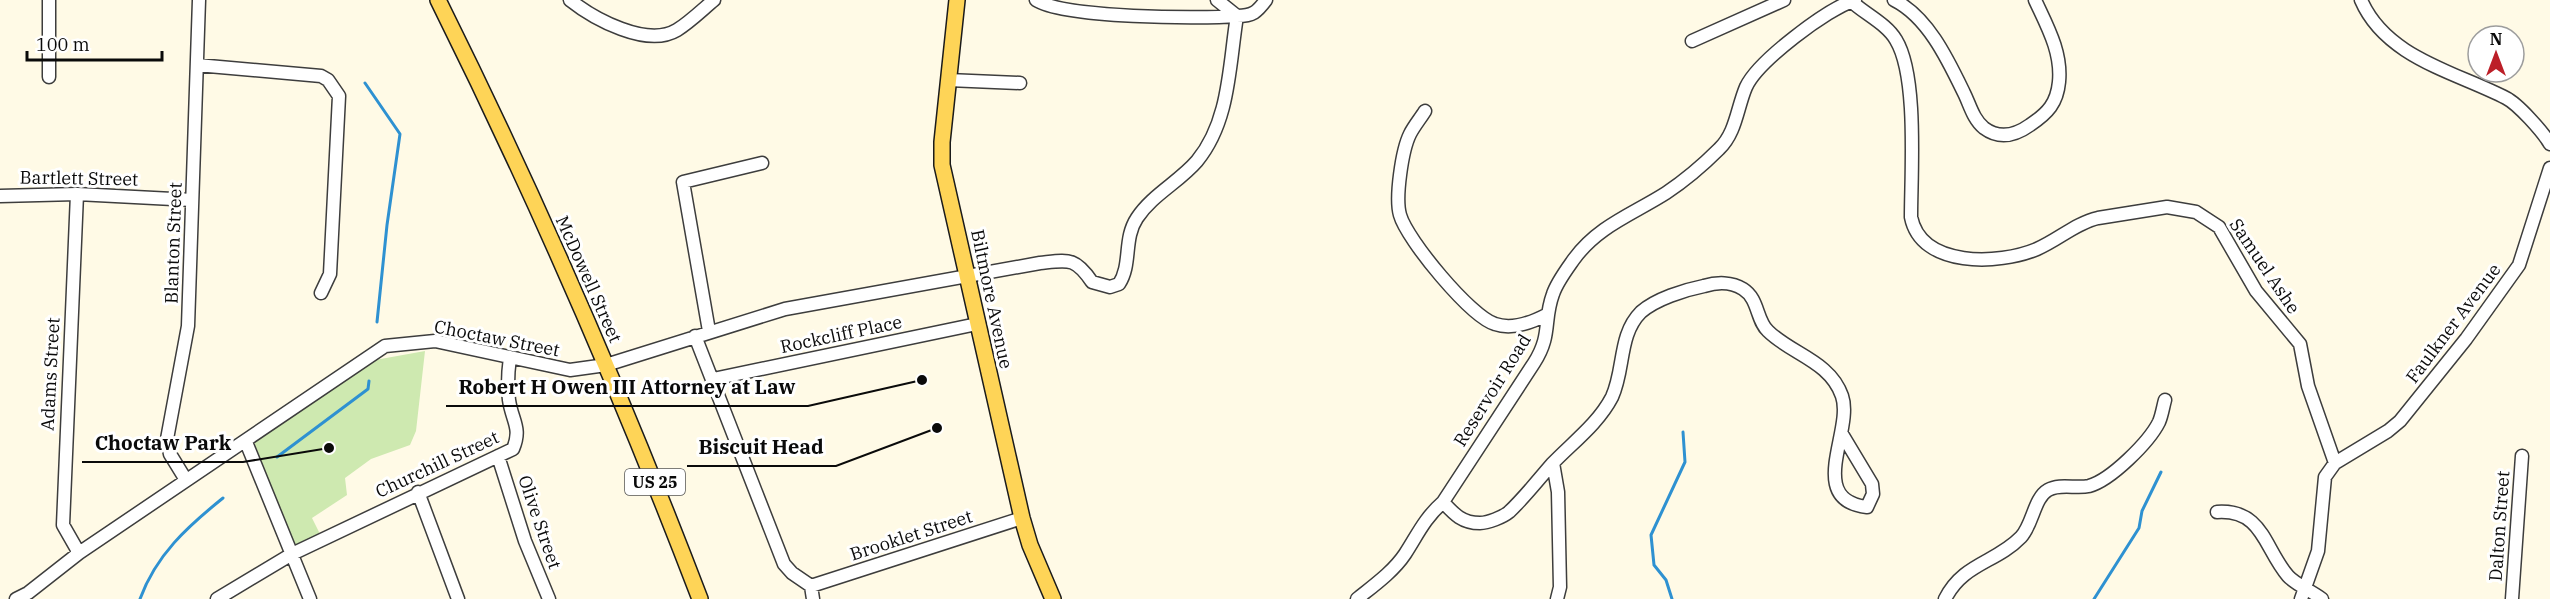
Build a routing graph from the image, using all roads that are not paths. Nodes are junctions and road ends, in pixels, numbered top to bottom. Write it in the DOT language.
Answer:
graph roads {
  1 [pos="49,0"];
  2 [pos="199,0"];
  3 [pos="570,0"];
  4 [pos="714,0"];
  5 [pos="957,0"];
  6 [pos="1036,0"];
  7 [pos="1217,0"];
  8 [pos="1266,0"];
  9 [pos="1784,0"];
  10 [pos="1853,0"];
  11 [pos="1894,0"];
  12 [pos="2035,0"];
  13 [pos="2361,0"];
  14 [pos="441,6"];
  15 [pos="1237,16"];
  16 [pos="1692,41"];
  17 [pos="197,65"];
  18 [pos="49,77"];
  19 [pos="948,80"];
  20 [pos="1020,83"];
  21 [pos="1425,111"];
  22 [pos="2550,144"];
  23 [pos="762,163"];
  24 [pos="2550,168"];
  25 [pos="77,194"];
  26 [pos="0,196"];
  27 [pos="192,200"];
  28 [pos="967,276"];
  29 [pos="321,294"];
  30 [pos="1548,314"];
  31 [pos="977,324"];
  32 [pos="709,331"];
  33 [pos="695,336"];
  34 [pos="510,357"];
  35 [pos="606,366"];
  36 [pos="713,379"];
  37 [pos="2165,400"];
  38 [pos="1842,434"];
  39 [pos="246,442"];
  40 [pos="498,456"];
  41 [pos="2522,456"];
  42 [pos="1553,463"];
  43 [pos="2335,463"];
  44 [pos="186,480"];
  45 [pos="418,492"];
  46 [pos="1443,502"];
  47 [pos="2217,512"];
  48 [pos="1022,518"];
  49 [pos="80,553"];
  50 [pos="292,554"];
  51 [pos="811,586"];
  52 [pos="2307,587"];
  53 [pos="16,599"];
  54 [pos="217,599"];
  55 [pos="310,599"];
  56 [pos="458,599"];
  57 [pos="549,599"];
  58 [pos="700,599"];
  59 [pos="813,599"];
  60 [pos="1053,599"];
  61 [pos="1356,599"];
  62 [pos="1557,599"];
  63 [pos="1945,599"];
  64 [pos="2301,599"];
  65 [pos="2322,599"];
  66 [pos="2512,599"];
  1 -- 18 [label="street"];
  2 -- 17 [label="street, Blanton Street"];
  3 -- 4 [label="street"];
  5 -- 19 [label="main road, Biltmore Avenue"];
  6 -- 15 [label="street"];
  7 -- 15 [label="street"];
  8 -- 15 [label="street"];
  9 -- 16 [label="street"];
  10 -- 30 [label="street, Reservoir Road"];
  10 -- 43 [label="street, Samuel Ashe"];
  11 -- 12 [label="street"];
  13 -- 22 [label="street"];
  14 -- 35 [label="main road, McDowell Street / US 25"];
  15 -- 28 [label="street, Choctaw Street"];
  17 -- 27 [label="street, Blanton Street"];
  17 -- 29 [label="street"];
  19 -- 20 [label="street"];
  19 -- 28 [label="main road, Biltmore Avenue"];
  21 -- 30 [label="street"];
  23 -- 32 [label="street"];
  24 -- 43 [label="street, Faulkner Avenue"];
  25 -- 26 [label="street, Bartlett Street"];
  25 -- 27 [label="street, Bartlett Street"];
  25 -- 49 [label="street, Adams Street"];
  27 -- 44 [label="street, Blanton Street"];
  28 -- 31 [label="main road, Biltmore Avenue"];
  28 -- 32 [label="street, Choctaw Street"];
  30 -- 46 [label="street, Reservoir Road"];
  31 -- 36 [label="street, Rockcliff Place"];
  31 -- 48 [label="main road, Biltmore Avenue"];
  32 -- 33 [label="street, Choctaw Street"];
  33 -- 35 [label="street, Choctaw Street"];
  33 -- 36 [label="street"];
  34 -- 35 [label="street, Choctaw Street"];
  34 -- 39 [label="street, Choctaw Street"];
  34 -- 40 [label="street, Churchill Street"];
  35 -- 58 [label="main road, McDowell Street / US 25"];
  36 -- 51 [label="street"];
  37 -- 63 [label="street"];
  38 -- 38 [label="street"];
  38 -- 42 [label="street"];
  39 -- 44 [label="street, Choctaw Street"];
  39 -- 50 [label="street"];
  40 -- 45 [label="street, Churchill Street"];
  40 -- 57 [label="street, Olive Street"];
  41 -- 66 [label="street, Dalton Street"];
  42 -- 46 [label="street"];
  42 -- 62 [label="street"];
  43 -- 52 [label="street"];
  44 -- 49 [label="street, Choctaw Street"];
  45 -- 50 [label="street, Churchill Street"];
  45 -- 56 [label="street"];
  46 -- 61 [label="street, Reservoir Road"];
  47 -- 52 [label="street"];
  48 -- 51 [label="street, Brooklet Street"];
  48 -- 60 [label="main road, Biltmore Avenue"];
  49 -- 53 [label="street, Choctaw Street"];
  50 -- 54 [label="street, Churchill Street"];
  50 -- 55 [label="street"];
  51 -- 59 [label="street"];
  52 -- 64 [label="street"];
  52 -- 65 [label="street"];
}
